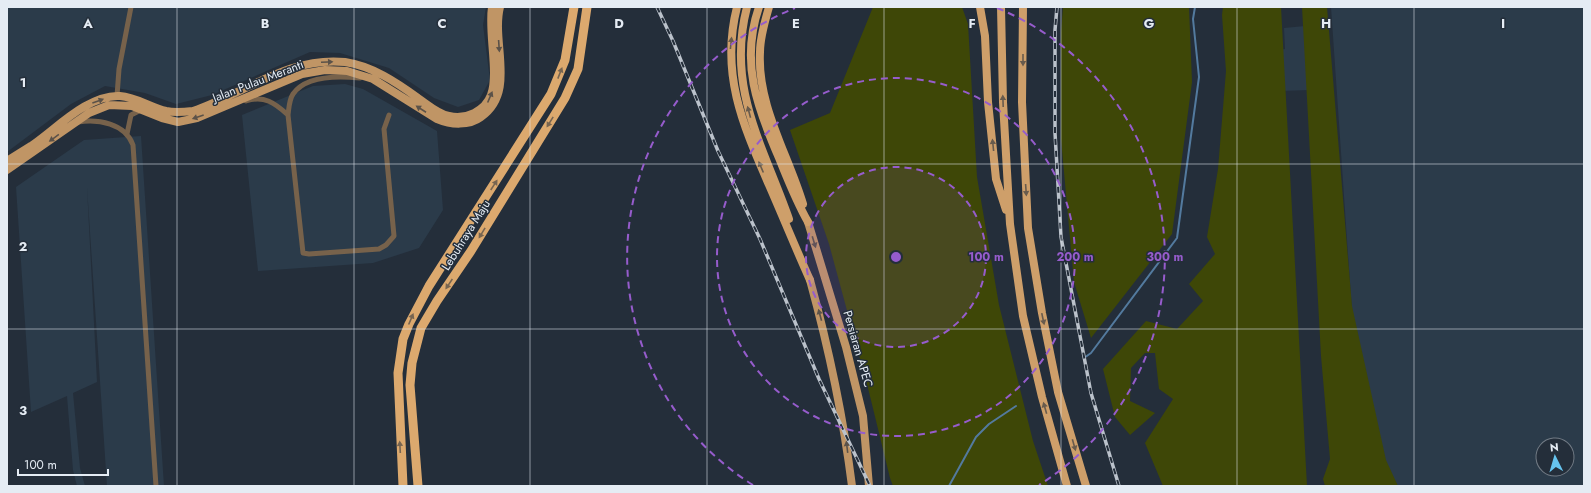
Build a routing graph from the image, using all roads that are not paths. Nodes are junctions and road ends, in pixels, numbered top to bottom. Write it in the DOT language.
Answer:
graph roads {
  1 [pos="131,7"];
  2 [pos="492,7"];
  3 [pos="500,7"];
  4 [pos="574,7"];
  5 [pos="587,7"];
  6 [pos="737,7"];
  7 [pos="747,7"];
  8 [pos="759,7"];
  9 [pos="769,7"];
  10 [pos="980,7"];
  11 [pos="1001,7"];
  12 [pos="1024,7"];
  13 [pos="373,79"];
  14 [pos="117,96"];
  15 [pos="218,109"];
  16 [pos="142,110"];
  17 [pos="288,115"];
  18 [pos="389,115"];
  19 [pos="75,122"];
  20 [pos="127,134"];
  21 [pos="7,161"];
  22 [pos="7,170"];
  23 [pos="808,222"];
  24 [pos="1010,224"];
  25 [pos="810,280"];
  26 [pos="156,486"];
  27 [pos="402,486"];
  28 [pos="418,486"];
  29 [pos="852,486"];
  30 [pos="869,486"];
  31 [pos="1067,486"];
  32 [pos="1086,486"];
  1 -- 14 [label="street"];
  14 -- 2 [label="main road, Jalan Pulau Meranti, one-way"];
  3 -- 13 [label="main road, Jalan Pulau Meranti, one-way"];
  27 -- 4 [label="highway, Lebuhraya Maju, one-way"];
  5 -- 28 [label="highway, Lebuhraya Maju, one-way"];
  25 -- 6 [label="highway, one-way"];
  25 -- 7 [label="highway, one-way"];
  8 -- 23 [label="highway"];
  9 -- 23 [label="highway"];
  24 -- 10 [label="highway, one-way"];
  24 -- 11 [label="highway, one-way"];
  12 -- 32 [label="highway, one-way"];
  13 -- 15 [label="main road, Jalan Pulau Meranti"];
  13 -- 17 [label="street"];
  21 -- 14 [label="main road, Jalan Pulau Meranti, one-way"];
  15 -- 16 [label="main road, Jalan Pulau Meranti, one-way"];
  15 -- 17 [label="street"];
  16 -- 19 [label="main road, Jalan Pulau Meranti"];
  16 -- 20 [label="street"];
  17 -- 18 [label="street"];
  19 -- 20 [label="street"];
  19 -- 22 [label="main road, Jalan Pulau Meranti, one-way"];
  20 -- 26 [label="street"];
  23 -- 30 [label="main road, Persiaran APEC, one-way"];
  31 -- 24 [label="highway, one-way"];
  29 -- 25 [label="main road, one-way"];
}
